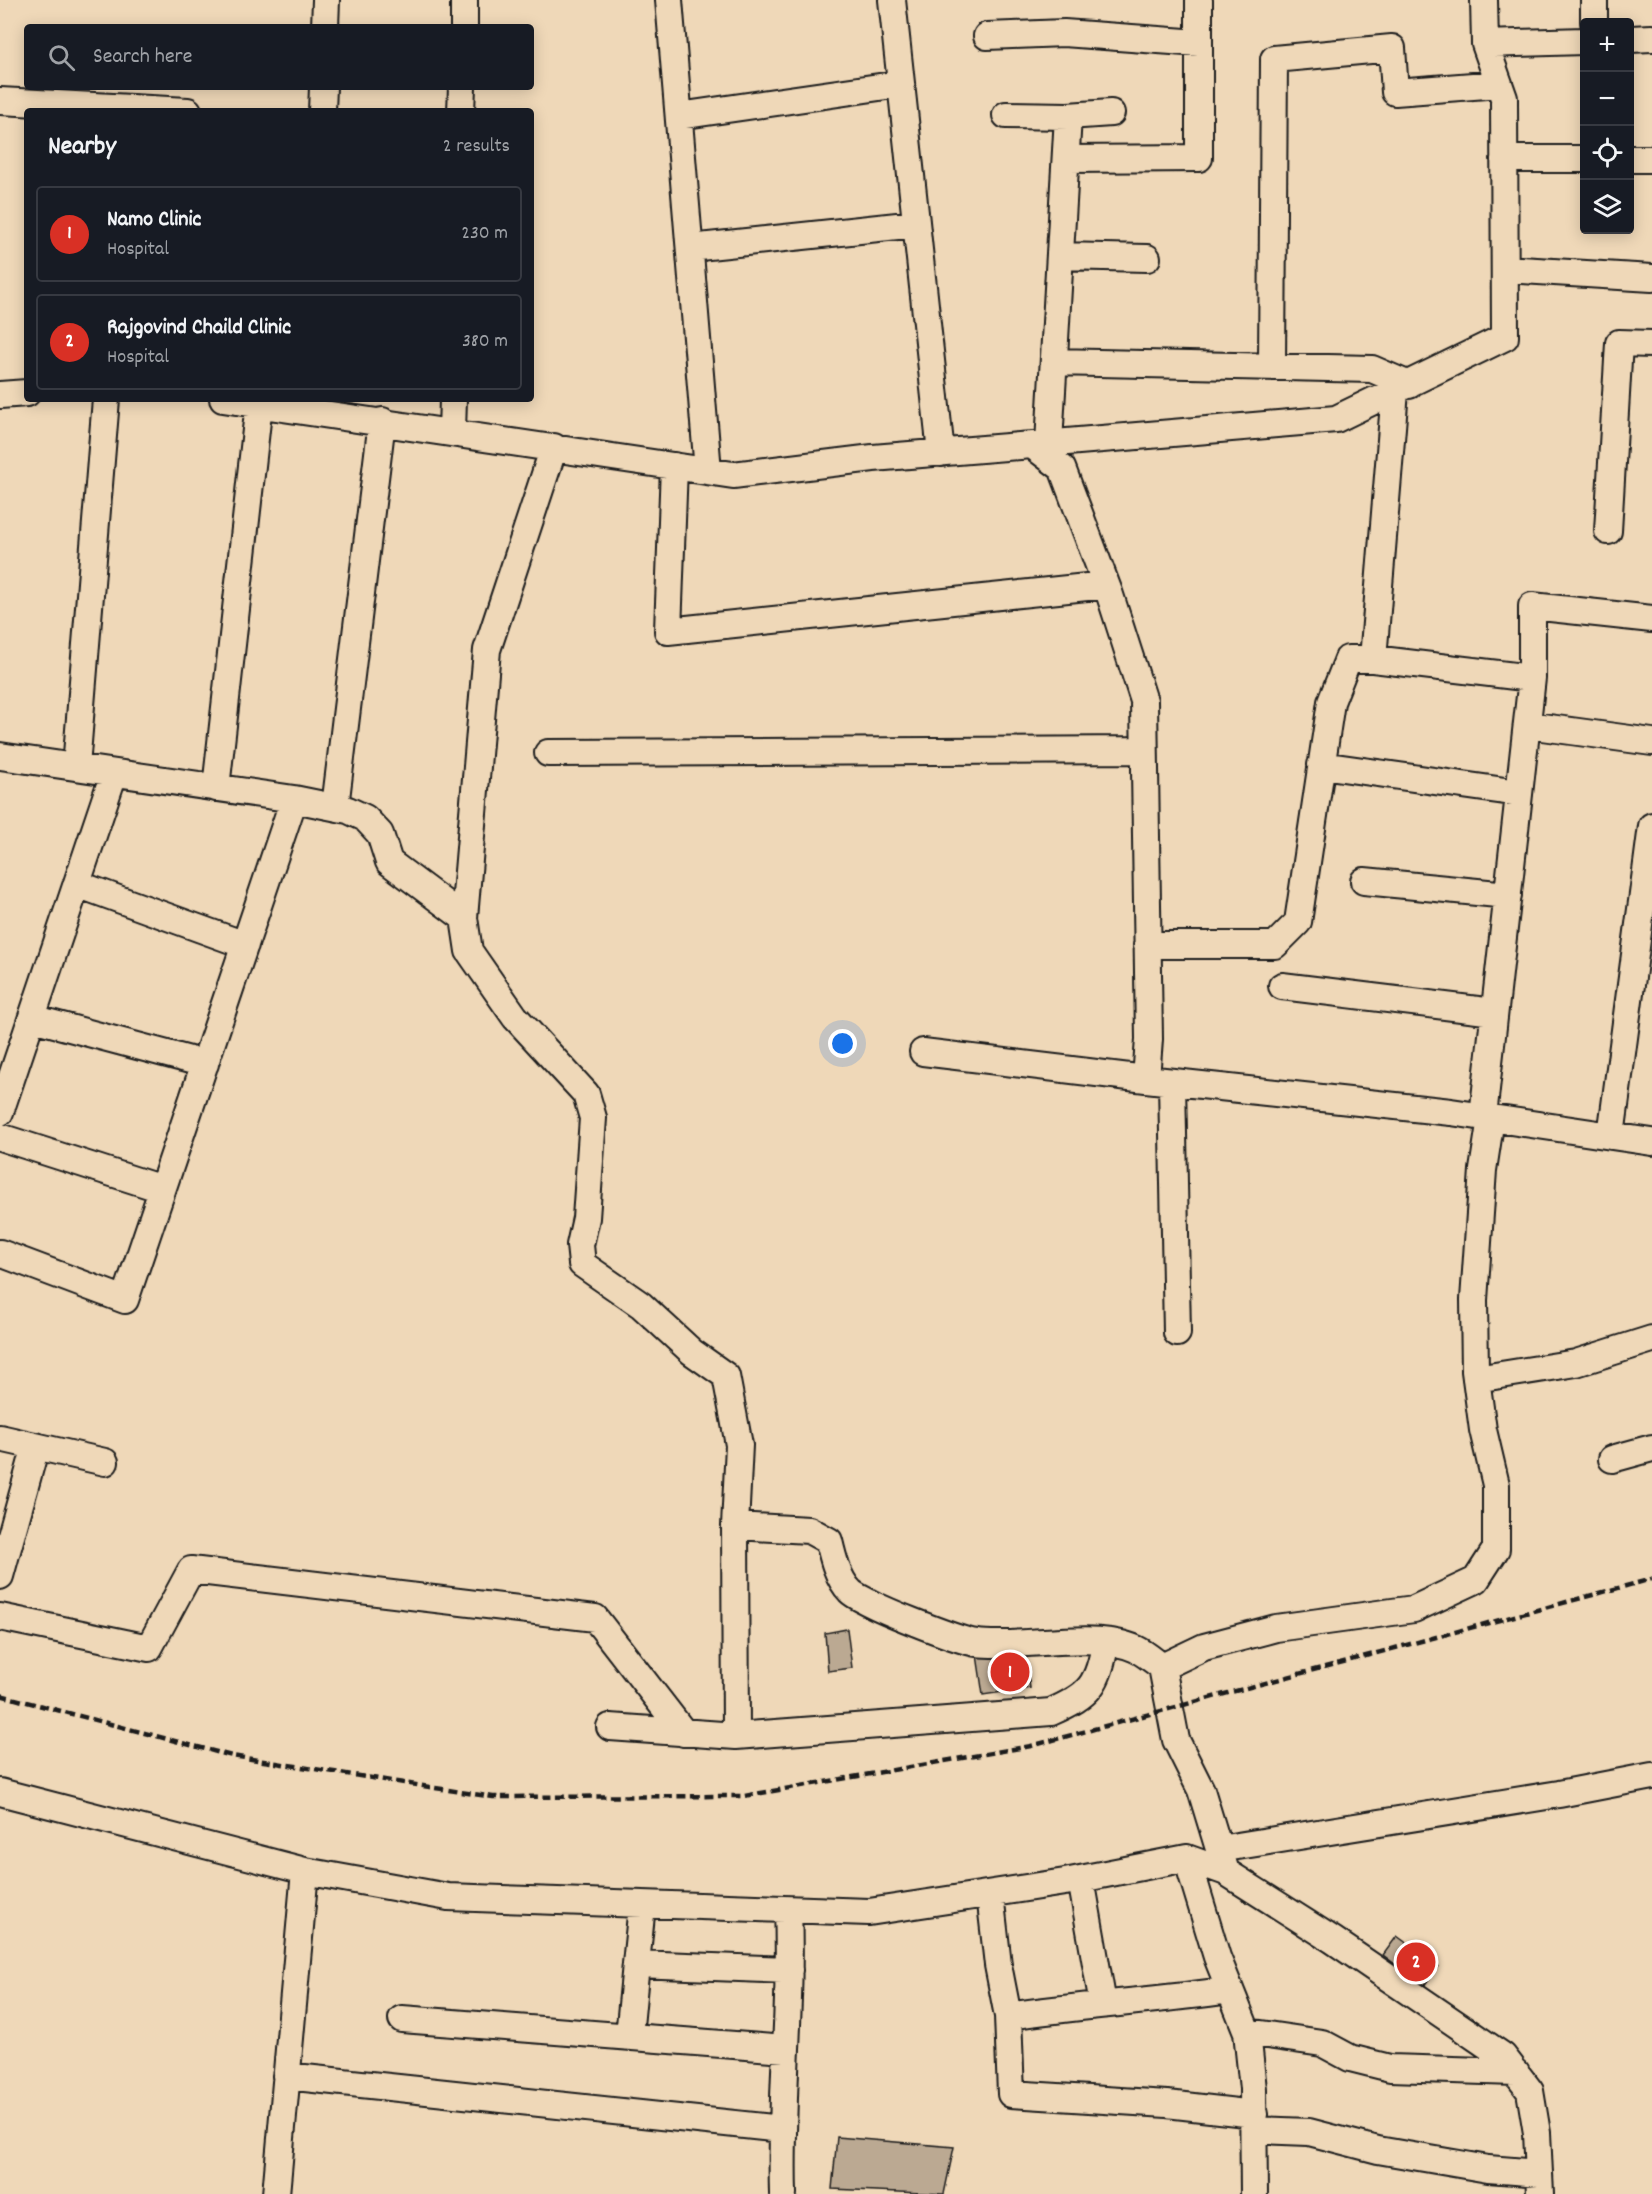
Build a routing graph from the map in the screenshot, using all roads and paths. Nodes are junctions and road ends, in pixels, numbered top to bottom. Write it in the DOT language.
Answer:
graph roads {
  1 [pos="326,0"];
  2 [pos="464,0"];
  3 [pos="669,0"];
  4 [pos="892,0"];
  5 [pos="1199,0"];
  6 [pos="1484,0"];
  7 [pos="1594,0"];
  8 [pos="1594,18"];
  9 [pos="325,24"];
  10 [pos="464,24"];
  11 [pos="987,36"];
  12 [pos="1652,38"];
  13 [pos="1634,39"];
  14 [pos="1580,41"];
  15 [pos="1199,43"];
  16 [pos="1485,44"];
  17 [pos="900,84"];
  18 [pos="1499,84"];
  19 [pos="322,90"];
  20 [pos="462,90"];
  21 [pos="0,101"];
  22 [pos="132,108"];
  23 [pos="322,108"];
  24 [pos="461,108"];
  25 [pos="1112,113"];
  26 [pos="1006,115"];
  27 [pos="680,116"];
  28 [pos="1068,116"];
  29 [pos="1066,159"];
  30 [pos="1504,159"];
  31 [pos="1580,159"];
  32 [pos="1634,159"];
  33 [pos="1652,159"];
  34 [pos="916,224"];
  35 [pos="690,248"];
  36 [pos="1061,256"];
  37 [pos="1147,258"];
  38 [pos="1505,269"];
  39 [pos="1652,278"];
  40 [pos="1652,344"];
  41 [pos="1054,362"];
  42 [pos="1272,367"];
  43 [pos="1402,388"];
  44 [pos="24,393"];
  45 [pos="0,395"];
  46 [pos="106,402"];
  47 [pos="250,402"];
  48 [pos="453,402"];
  49 [pos="259,403"];
  50 [pos="317,405"];
  51 [pos="382,421"];
  52 [pos="452,431"];
  53 [pos="1040,444"];
  54 [pos="554,447"];
  55 [pos="941,453"];
  56 [pos="674,466"];
  57 [pos="708,471"];
  58 [pos="1608,531"];
  59 [pos="1106,585"];
  60 [pos="1652,619"];
  61 [pos="1373,658"];
  62 [pos="1532,678"];
  63 [pos="1527,725"];
  64 [pos="1652,742"];
  65 [pos="1143,750"];
  66 [pos="548,753"];
  67 [pos="0,756"];
  68 [pos="1321,765"];
  69 [pos="76,767"];
  70 [pos="114,773"];
  71 [pos="216,788"];
  72 [pos="1519,793"];
  73 [pos="294,799"];
  74 [pos="335,807"];
  75 [pos="1652,826"];
  76 [pos="1364,881"];
  77 [pos="77,884"];
  78 [pos="1508,895"];
  79 [pos="464,918"];
  80 [pos="245,945"];
  81 [pos="1147,945"];
  82 [pos="1282,986"];
  83 [pos="1494,1012"];
  84 [pos="32,1018"];
  85 [pos="923,1052"];
  86 [pos="205,1064"];
  87 [pos="6,1075"];
  88 [pos="1146,1079"];
  89 [pos="1172,1083"];
  90 [pos="0,1112"];
  91 [pos="1487,1117"];
  92 [pos="1611,1136"];
  93 [pos="0,1137"];
  94 [pos="1652,1142"];
  95 [pos="162,1189"];
  96 [pos="0,1253"];
  97 [pos="1177,1333"];
  98 [pos="1652,1338"];
  99 [pos="1476,1379"];
  100 [pos="0,1438"];
  101 [pos="36,1446"];
  102 [pos="1652,1448"];
  103 [pos="1612,1459"];
  104 [pos="105,1462"];
  105 [pos="735,1526"];
  106 [pos="0,1576"];
  107 [pos="0,1617"];
  108 [pos="1106,1642"];
  109 [pos="1162,1667"];
  110 [pos="610,1727"];
  111 [pos="684,1733"];
  112 [pos="735,1736"];
  113 [pos="1652,1776"];
  114 [pos="0,1792"];
  115 [pos="1187,1858"];
  116 [pos="1222,1860"];
  117 [pos="304,1871"];
  118 [pos="1081,1879"];
  119 [pos="990,1894"];
  120 [pos="642,1905"];
  121 [pos="788,1910"];
  122 [pos="636,1964"];
  123 [pos="789,1970"];
  124 [pos="1230,1990"];
  125 [pos="1104,2004"];
  126 [pos="1008,2016"];
  127 [pos="402,2019"];
  128 [pos="630,2026"];
  129 [pos="1247,2032"];
  130 [pos="785,2049"];
  131 [pos="1516,2072"];
  132 [pos="286,2076"];
  133 [pos="1254,2122"];
  134 [pos="782,2129"];
  135 [pos="1540,2183"];
  136 [pos="276,2194"];
  137 [pos="783,2194"];
  138 [pos="1254,2194"];
  1 -- 9 [label="street"];
  2 -- 10 [label="street"];
  3 -- 27 [label="street"];
  4 -- 17 [label="street"];
  5 -- 15 [label="street"];
  6 -- 16 [label="street"];
  7 -- 8 [label="street"];
  11 -- 15 [label="street"];
  12 -- 13 [label="street"];
  14 -- 16 [label="street"];
  15 -- 29 [label="street"];
  16 -- 18 [label="street"];
  17 -- 27 [label="street"];
  17 -- 34 [label="street"];
  18 -- 30 [label="street"];
  18 -- 42 [label="street"];
  19 -- 23 [label="street"];
  20 -- 24 [label="street"];
  21 -- 22 [label="street"];
  25 -- 28 [label="street"];
  26 -- 28 [label="street"];
  27 -- 35 [label="street"];
  28 -- 29 [label="street"];
  29 -- 36 [label="street"];
  30 -- 31 [label="street"];
  30 -- 38 [label="street"];
  32 -- 33 [label="street"];
  34 -- 35 [label="street"];
  34 -- 55 [label="street"];
  35 -- 57 [label="street"];
  36 -- 37 [label="street"];
  36 -- 41 [label="street"];
  38 -- 39 [label="street"];
  38 -- 43 [label="street"];
  40 -- 58 [label="street"];
  41 -- 42 [label="street"];
  41 -- 53 [label="street"];
  42 -- 43 [label="street"];
  43 -- 53 [label="street"];
  43 -- 61 [label="street"];
  44 -- 45 [label="street"];
  46 -- 69 [label="street"];
  47 -- 49 [label="street"];
  48 -- 52 [label="street"];
  49 -- 50 [label="street"];
  49 -- 71 [label="street"];
  50 -- 51 [label="street"];
  51 -- 52 [label="street"];
  51 -- 74 [label="street"];
  52 -- 54 [label="street"];
  53 -- 55 [label="street"];
  53 -- 59 [label="street"];
  54 -- 56 [label="street"];
  54 -- 79 [label="street"];
  55 -- 57 [label="street"];
  56 -- 57 [label="street"];
  56 -- 59 [label="street"];
  59 -- 65 [label="street"];
  60 -- 62 [label="street"];
  61 -- 62 [label="street"];
  61 -- 68 [label="street"];
  62 -- 63 [label="street"];
  63 -- 64 [label="street"];
  63 -- 72 [label="street"];
  65 -- 66 [label="street"];
  65 -- 81 [label="street"];
  67 -- 69 [label="street"];
  68 -- 72 [label="street"];
  68 -- 81 [label="street"];
  69 -- 70 [label="street"];
  70 -- 71 [label="street"];
  70 -- 77 [label="street"];
  71 -- 73 [label="street"];
  72 -- 78 [label="street"];
  73 -- 74 [label="street"];
  73 -- 80 [label="street"];
  74 -- 79 [label="street"];
  75 -- 92 [label="street"];
  76 -- 78 [label="street"];
  77 -- 80 [label="street"];
  77 -- 84 [label="street"];
  78 -- 83 [label="street"];
  79 -- 105 [label="street"];
  80 -- 86 [label="street"];
  81 -- 88 [label="street"];
  82 -- 83 [label="street"];
  83 -- 91 [label="street"];
  84 -- 86 [label="street"];
  84 -- 87 [label="street"];
  85 -- 88 [label="street"];
  86 -- 95 [label="street"];
  87 -- 90 [label="street"];
  88 -- 89 [label="street"];
  89 -- 91 [label="street"];
  89 -- 97 [label="street"];
  91 -- 92 [label="street"];
  91 -- 99 [label="street"];
  92 -- 94 [label="street"];
  93 -- 95 [label="street"];
  95 -- 96 [label="street"];
  98 -- 99 [label="street"];
  99 -- 109 [label="street"];
  100 -- 101 [label="street"];
  101 -- 104 [label="street"];
  101 -- 106 [label="street"];
  102 -- 103 [label="street"];
  105 -- 108 [label="street"];
  105 -- 112 [label="street"];
  107 -- 111 [label="street"];
  108 -- 109 [label="street"];
  108 -- 112 [label="street"];
  109 -- 116 [label="street"];
  110 -- 111 [label="street"];
  111 -- 112 [label="street"];
  113 -- 116 [label="street"];
  114 -- 117 [label="street"];
  115 -- 116 [label="street"];
  115 -- 118 [label="street"];
  115 -- 124 [label="street"];
  116 -- 131 [label="street"];
  117 -- 120 [label="street"];
  117 -- 132 [label="street"];
  118 -- 119 [label="street"];
  118 -- 125 [label="street"];
  119 -- 121 [label="street"];
  119 -- 126 [label="street"];
  120 -- 121 [label="street"];
  120 -- 122 [label="street"];
  121 -- 123 [label="street"];
  122 -- 123 [label="street"];
  122 -- 128 [label="street"];
  123 -- 130 [label="street"];
  124 -- 125 [label="street"];
  124 -- 129 [label="street"];
  125 -- 126 [label="street"];
  126 -- 133 [label="street"];
  127 -- 130 [label="street"];
  129 -- 131 [label="street"];
  129 -- 133 [label="street"];
  130 -- 134 [label="street"];
  131 -- 135 [label="street"];
  132 -- 134 [label="street"];
  132 -- 136 [label="street"];
  133 -- 135 [label="street"];
  133 -- 138 [label="street"];
  134 -- 137 [label="street"];
}
